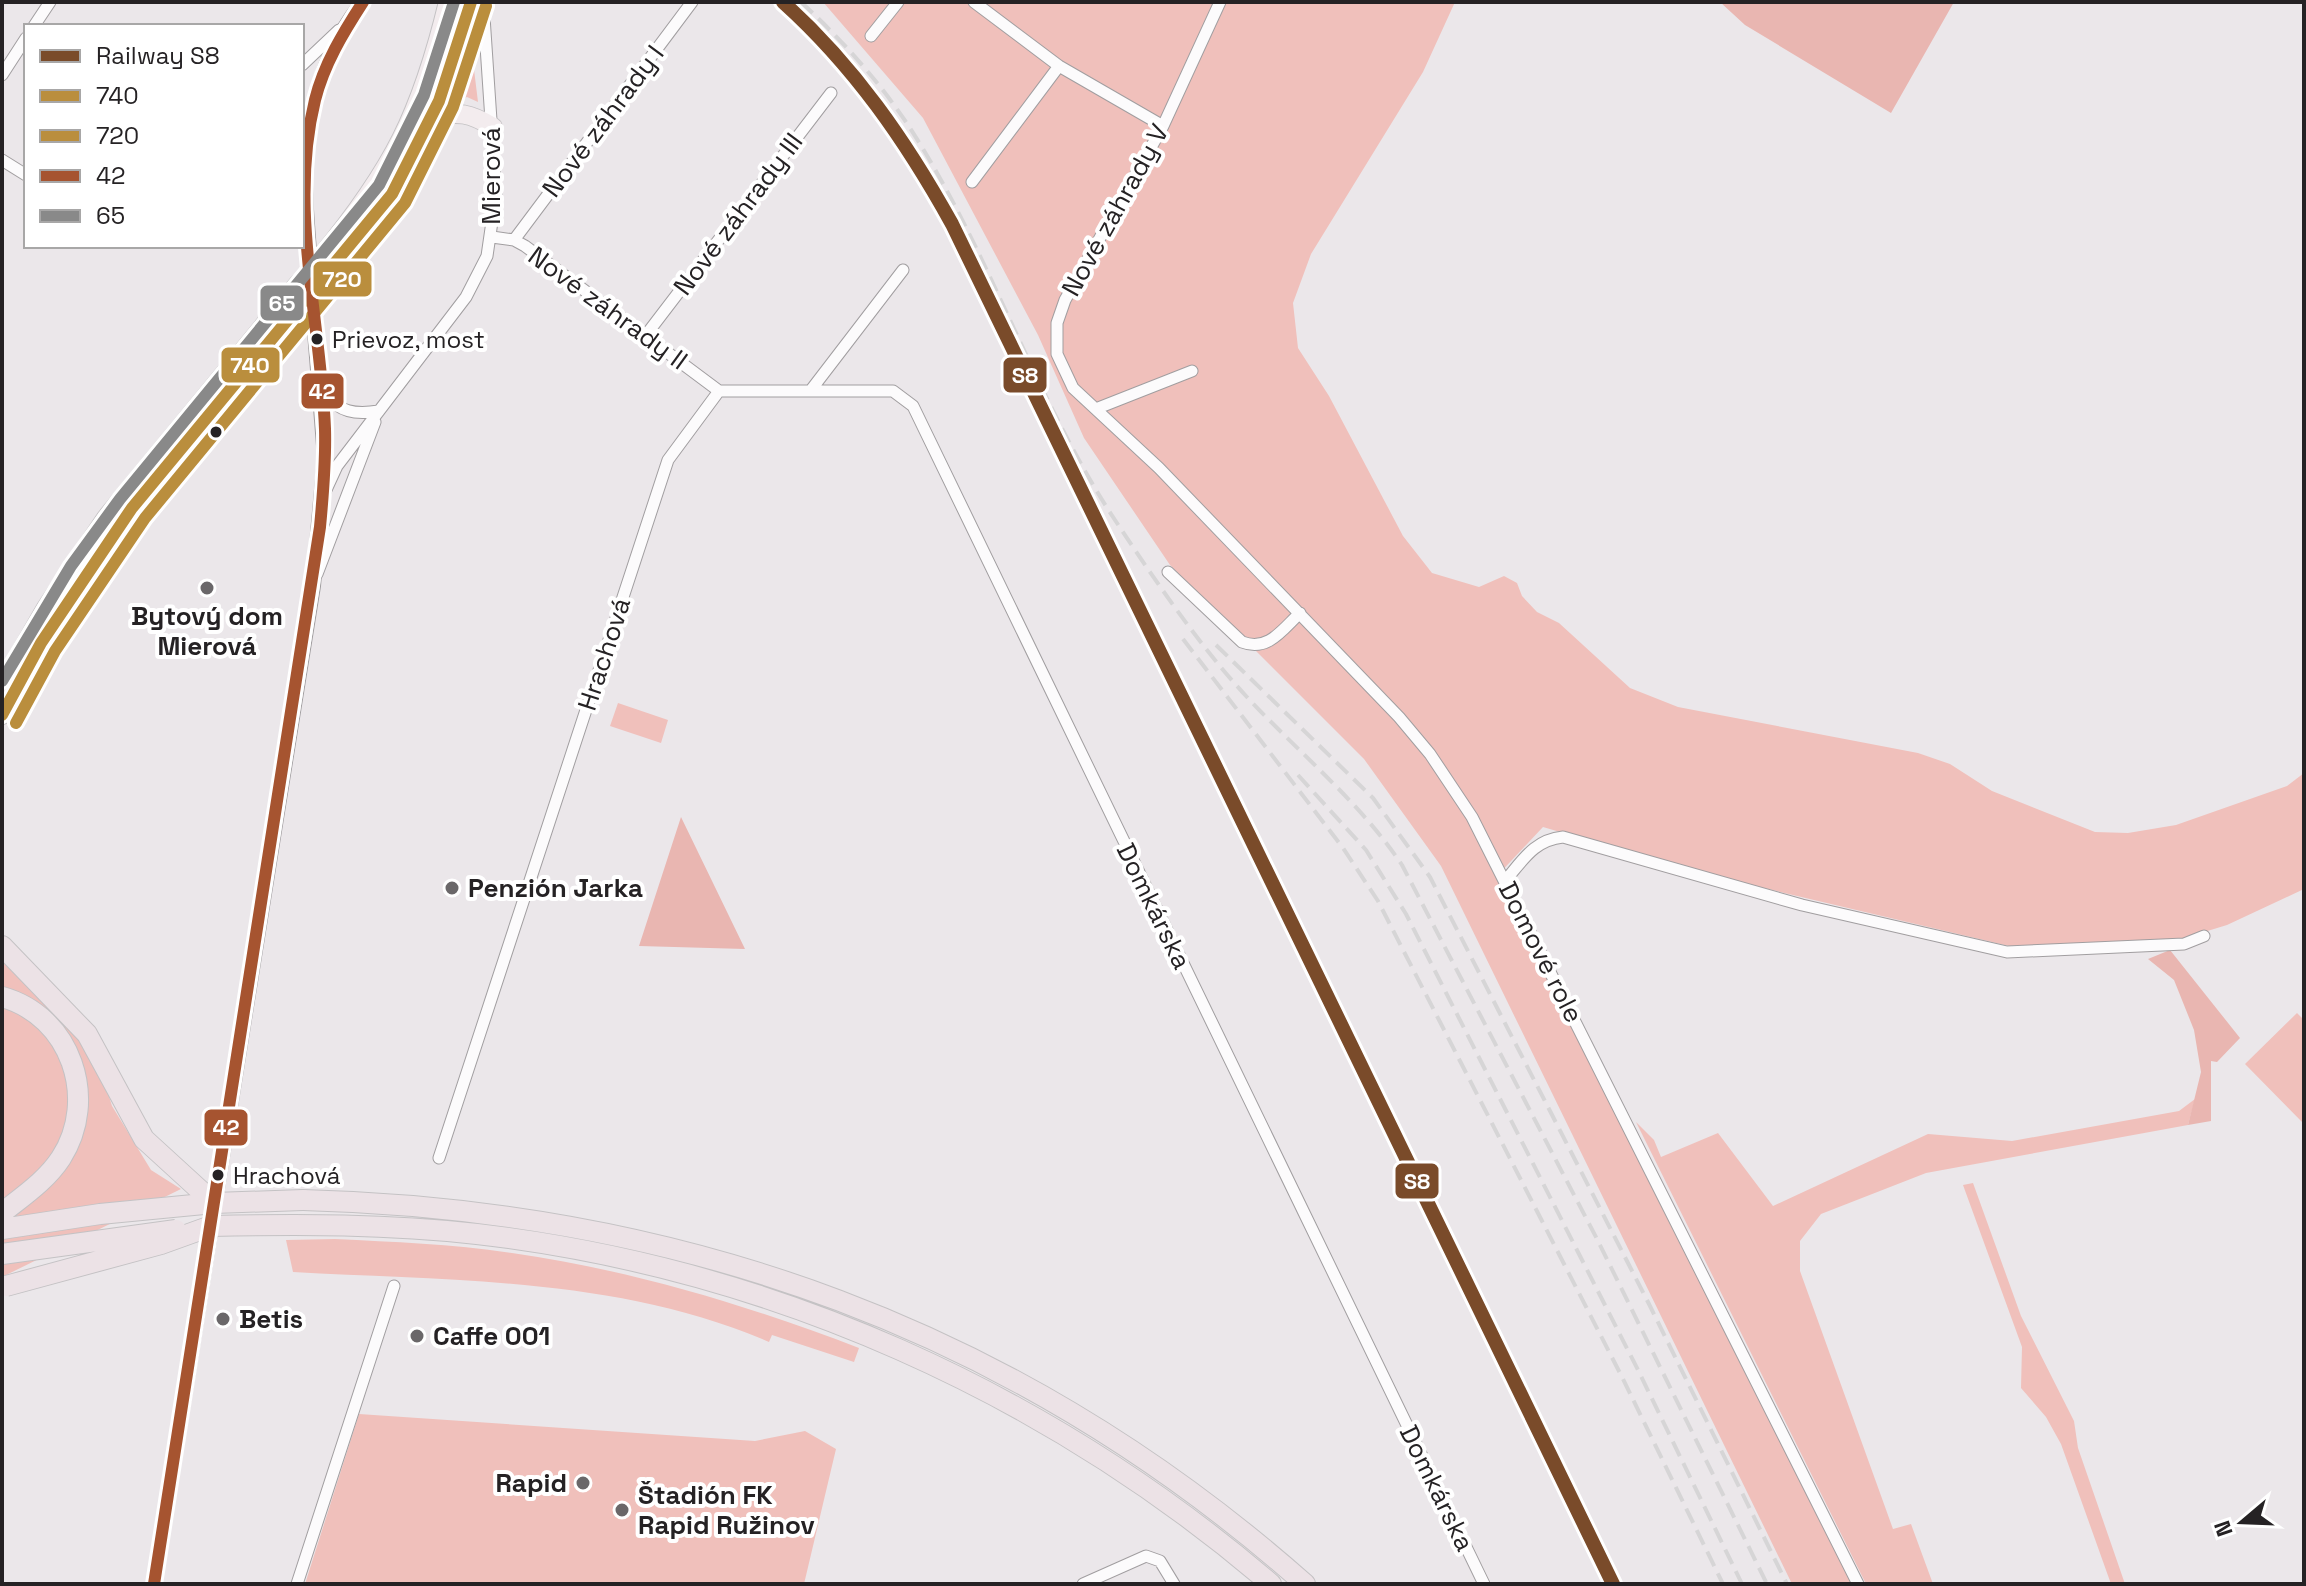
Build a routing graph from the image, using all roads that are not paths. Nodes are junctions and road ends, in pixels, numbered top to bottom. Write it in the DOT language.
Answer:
graph roads {
  1 [pos="50,2"];
  2 [pos="363,2"];
  3 [pos="448,2"];
  4 [pos="471,2"];
  5 [pos="483,2"];
  6 [pos="692,2"];
  7 [pos="898,2"];
  8 [pos="974,2"];
  9 [pos="1220,2"];
  10 [pos="35,24"];
  11 [pos="344,25"];
  12 [pos="871,36"];
  13 [pos="24,41"];
  14 [pos="304,63"];
  15 [pos="1059,66"];
  16 [pos="2,75"];
  17 [pos="831,93"];
  18 [pos="433,117"];
  19 [pos="1163,126"];
  20 [pos="493,127"];
  21 [pos="2,160"];
  22 [pos="24,174"];
  23 [pos="972,182"];
  24 [pos="492,237"];
  25 [pos="514,240"];
  26 [pos="320,258"];
  27 [pos="903,270"];
  28 [pos="322,279"];
  29 [pos="298,284"];
  30 [pos="300,305"];
  31 [pos="646,335"];
  32 [pos="1192,371"];
  33 [pos="811,390"];
  34 [pos="719,391"];
  35 [pos="323,394"];
  36 [pos="1098,408"];
  37 [pos="379,411"];
  38 [pos="323,496"];
  39 [pos="1168,572"];
  40 [pos="313,586"];
  41 [pos="1300,613"];
  42 [pos="2,685"];
  43 [pos="2,715"];
  44 [pos="1505,881"];
  45 [pos="2204,936"];
  46 [pos="2,946"];
  47 [pos="2,997"];
  48 [pos="439,1158"];
  49 [pos="214,1203"];
  50 [pos="2,1213"];
  51 [pos="211,1226"];
  52 [pos="2,1229"];
  53 [pos="2,1254"];
  54 [pos="394,1286"];
  55 [pos="2,1288"];
  56 [pos="154,1584"];
  57 [pos="297,1584"];
  58 [pos="1083,1584"];
  59 [pos="1174,1584"];
  60 [pos="1271,1584"];
  61 [pos="1305,1584"];
  62 [pos="1484,1584"];
  63 [pos="1858,1584"];
  1 -- 10 [label="street"];
  2 -- 11 [label="street, Mierová"];
  3 -- 26 [label="main road"];
  4 -- 18 [label="main road"];
  5 -- 20 [label="street, Mierová"];
  6 -- 25 [label="street, Nové záhrady I"];
  7 -- 12 [label="street"];
  8 -- 15 [label="street"];
  9 -- 19 [label="street, Nové záhrady V"];
  11 -- 14 [label="street"];
  11 -- 35 [label="street, Mierová, bridge"];
  13 -- 16 [label="street"];
  15 -- 19 [label="street"];
  15 -- 23 [label="street"];
  17 -- 31 [label="street, Nové záhrady III"];
  18 -- 20 [label="main road"];
  18 -- 28 [label="main road"];
  19 -- 36 [label="street, Nové záhrady V"];
  20 -- 24 [label="street, Mierová"];
  21 -- 22 [label="street"];
  24 -- 25 [label="street, Nové záhrady II"];
  24 -- 37 [label="street, Mierová"];
  25 -- 31 [label="street, Nové záhrady II"];
  27 -- 33 [label="street"];
  29 -- 42 [label="main road"];
  30 -- 43 [label="main road"];
  31 -- 34 [label="street, Nové záhrady II"];
  32 -- 36 [label="street"];
  33 -- 34 [label="street, Domkárska"];
  33 -- 62 [label="street, Domkárska"];
  34 -- 48 [label="street, Hrachová"];
  35 -- 37 [label="street"];
  35 -- 38 [label="street, Mierová"];
  36 -- 41 [label="street, Domové role"];
  37 -- 38 [label="street, Mierová"];
  37 -- 40 [label="street, Mierová"];
  38 -- 40 [label="street, Mierová"];
  39 -- 41 [label="street"];
  40 -- 56 [label="street, Mierová"];
  41 -- 44 [label="street, Domové role"];
  44 -- 45 [label="street"];
  44 -- 63 [label="street, Domové role"];
  46 -- 49 [label="highway"];
  47 -- 50 [label="highway"];
  49 -- 52 [label="highway"];
  49 -- 61 [label="highway, bridge"];
  51 -- 53 [label="highway, bridge"];
  51 -- 55 [label="highway, bridge"];
  51 -- 60 [label="highway"];
  54 -- 57 [label="street"];
  58 -- 59 [label="street"];
}
